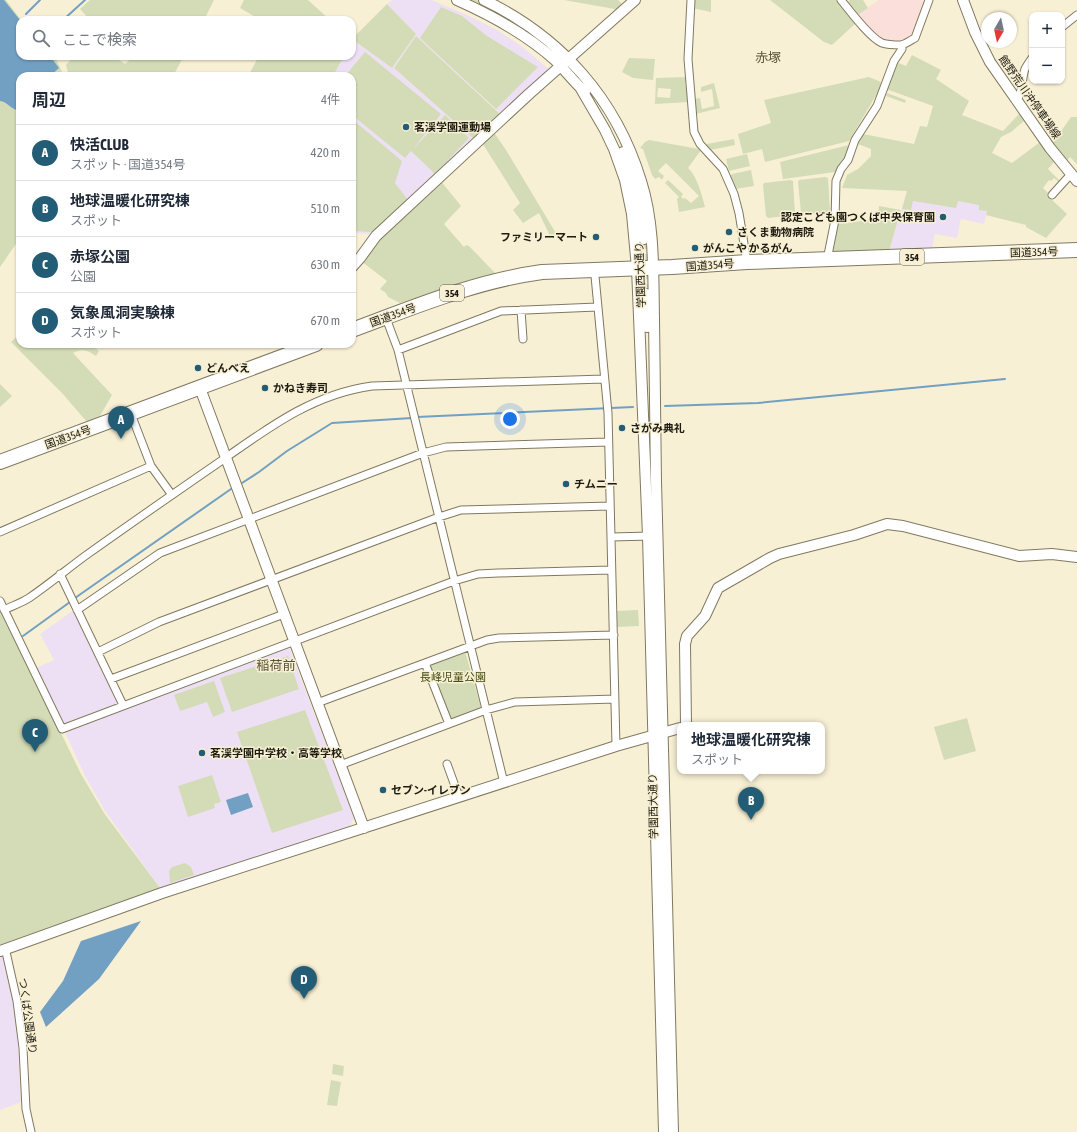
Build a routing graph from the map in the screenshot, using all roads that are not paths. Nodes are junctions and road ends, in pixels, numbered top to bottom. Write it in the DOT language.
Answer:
graph roads {
  1 [pos="457,0"];
  2 [pos="484,0"];
  3 [pos="634,0"];
  4 [pos="691,0"];
  5 [pos="841,0"];
  6 [pos="929,0"];
  7 [pos="963,0"];
  8 [pos="1077,14"];
  9 [pos="1065,24"];
  10 [pos="902,44"];
  11 [pos="569,59"];
  12 [pos="1029,63"];
  13 [pos="560,66"];
  14 [pos="590,83"];
  15 [pos="580,88"];
  16 [pos="1016,101"];
  17 [pos="612,128"];
  18 [pos="1074,177"];
  19 [pos="1052,195"];
  20 [pos="644,239"];
  21 [pos="1077,250"];
  22 [pos="827,260"];
  23 [pos="356,262"];
  24 [pos="747,262"];
  25 [pos="637,268"];
  26 [pos="653,268"];
  27 [pos="595,276"];
  28 [pos="646,294"];
  29 [pos="597,307"];
  30 [pos="521,310"];
  31 [pos="386,318"];
  32 [pos="356,329"];
  33 [pos="523,339"];
  34 [pos="298,348"];
  35 [pos="398,350"];
  36 [pos="604,379"];
  37 [pos="407,385"];
  38 [pos="200,388"];
  39 [pos="131,414"];
  40 [pos="608,442"];
  41 [pos="423,453"];
  42 [pos="226,458"];
  43 [pos="0,462"];
  44 [pos="151,466"];
  45 [pos="651,480"];
  46 [pos="172,495"];
  47 [pos="610,506"];
  48 [pos="439,517"];
  49 [pos="249,519"];
  50 [pos="0,532"];
  51 [pos="653,536"];
  52 [pos="611,537"];
  53 [pos="1077,556"];
  54 [pos="611,570"];
  55 [pos="60,574"];
  56 [pos="271,580"];
  57 [pos="454,581"];
  58 [pos="0,601"];
  59 [pos="4,610"];
  60 [pos="77,610"];
  61 [pos="284,614"];
  62 [pos="614,635"];
  63 [pos="294,641"];
  64 [pos="470,646"];
  65 [pos="98,652"];
  66 [pos="425,662"];
  67 [pos="110,678"];
  68 [pos="615,699"];
  69 [pos="317,703"];
  70 [pos="123,705"];
  71 [pos="486,710"];
  72 [pos="686,722"];
  73 [pos="449,724"];
  74 [pos="677,729"];
  75 [pos="658,734"];
  76 [pos="616,746"];
  77 [pos="447,764"];
  78 [pos="340,765"];
  79 [pos="504,783"];
  80 [pos="459,797"];
  81 [pos="364,828"];
  82 [pos="3,951"];
  83 [pos="31,1132"];
  84 [pos="664,1132"];
  85 [pos="673,1132"];
  1 -- 13 [label="main road, 学園西大通り"];
  2 -- 11 [label="main road, 学園西大通り"];
  3 -- 11 [label="main road"];
  4 -- 24 [label="street"];
  5 -- 10 [label="street"];
  6 -- 10 [label="street"];
  7 -- 16 [label="main road, 館野荒川沖停車場線"];
  8 -- 9 [label="street"];
  10 -- 22 [label="street"];
  11 -- 13 [label="main road"];
  11 -- 14 [label="main road, 学園西大通り"];
  12 -- 16 [label="street"];
  13 -- 15 [label="main road, 学園西大通り"];
  13 -- 23 [label="main road"];
  14 -- 17 [label="main road, 学園西大通り"];
  14 -- 26 [label="main road, 学園西大通り"];
  15 -- 17 [label="main road, 学園西大通り"];
  15 -- 25 [label="main road, 学園西大通り"];
  16 -- 18 [label="main road, 館野荒川沖停車場線"];
  17 -- 20 [label="main road, 学園西大通り"];
  18 -- 19 [label="street"];
  21 -- 22 [label="highway, 国道354号 / 354"];
  22 -- 24 [label="highway, 国道354号 / 354"];
  24 -- 26 [label="highway, 国道354号 / 354"];
  25 -- 26 [label="highway, 国道354号 / 354"];
  25 -- 31 [label="highway, 国道354号 / 354"];
  25 -- 45 [label="main road, 学園西大通り"];
  26 -- 45 [label="main road, 学園西大通り"];
  27 -- 29 [label="street"];
  28 -- 45 [label="main road, 学園西大通り"];
  29 -- 30 [label="street"];
  29 -- 36 [label="street"];
  30 -- 33 [label="street"];
  30 -- 35 [label="street"];
  31 -- 32 [label="highway, 国道354号 / 354"];
  31 -- 35 [label="street"];
  34 -- 38 [label="highway, 国道354号"];
  35 -- 37 [label="street"];
  36 -- 37 [label="street"];
  36 -- 40 [label="street"];
  37 -- 41 [label="street"];
  37 -- 42 [label="street"];
  38 -- 39 [label="highway, 国道354号"];
  38 -- 42 [label="main road"];
  39 -- 43 [label="highway, 国道354号"];
  39 -- 44 [label="street"];
  40 -- 41 [label="street"];
  40 -- 47 [label="street"];
  41 -- 48 [label="street"];
  41 -- 49 [label="street"];
  42 -- 46 [label="street"];
  42 -- 49 [label="main road"];
  44 -- 46 [label="street"];
  44 -- 50 [label="street"];
  45 -- 51 [label="main road, 学園西大通り"];
  46 -- 55 [label="street"];
  47 -- 48 [label="street"];
  47 -- 52 [label="street"];
  48 -- 56 [label="street"];
  48 -- 57 [label="street"];
  49 -- 56 [label="main road"];
  49 -- 60 [label="street"];
  51 -- 52 [label="street"];
  51 -- 75 [label="main road, 学園西大通り"];
  52 -- 54 [label="street"];
  53 -- 72 [label="main road"];
  54 -- 57 [label="street"];
  54 -- 62 [label="street"];
  55 -- 59 [label="street"];
  55 -- 60 [label="street"];
  56 -- 61 [label="main road"];
  56 -- 65 [label="street"];
  57 -- 63 [label="street"];
  57 -- 64 [label="street"];
  58 -- 59 [label="street"];
  59 -- 70 [label="street"];
  60 -- 65 [label="street"];
  61 -- 63 [label="main road"];
  61 -- 67 [label="street"];
  62 -- 64 [label="street"];
  62 -- 68 [label="street"];
  63 -- 69 [label="main road"];
  63 -- 70 [label="street"];
  64 -- 66 [label="street"];
  64 -- 71 [label="street"];
  65 -- 67 [label="street"];
  66 -- 69 [label="street"];
  66 -- 73 [label="street"];
  67 -- 70 [label="street"];
  68 -- 71 [label="street"];
  68 -- 76 [label="street"];
  69 -- 78 [label="main road"];
  71 -- 73 [label="street"];
  71 -- 79 [label="street"];
  73 -- 78 [label="street"];
  74 -- 75 [label="main road"];
  75 -- 76 [label="main road"];
  75 -- 84 [label="main road, 学園西大通り"];
  75 -- 85 [label="main road, 学園西大通り"];
  76 -- 79 [label="main road"];
  77 -- 80 [label="street"];
  78 -- 81 [label="main road"];
  79 -- 80 [label="main road"];
  80 -- 81 [label="main road"];
  81 -- 82 [label="main road"];
  82 -- 83 [label="street, つくば公園通り"];
}
